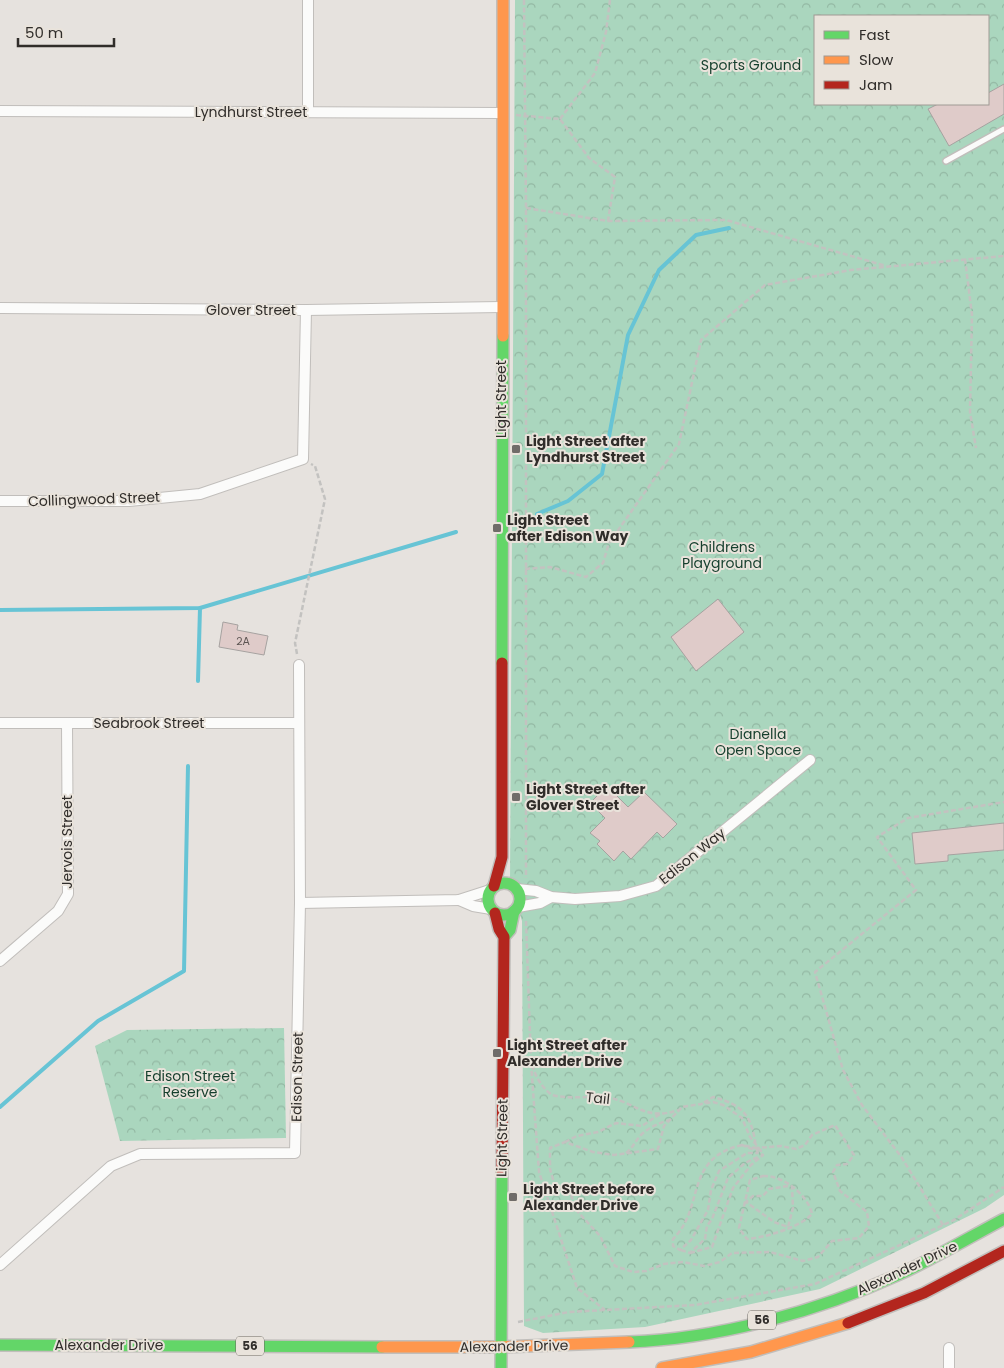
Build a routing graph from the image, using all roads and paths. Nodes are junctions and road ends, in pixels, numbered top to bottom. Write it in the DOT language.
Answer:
graph roads {
  1 [pos="308,0"];
  2 [pos="503,0"];
  3 [pos="524,0"];
  4 [pos="610,0"];
  5 [pos="0,111"];
  6 [pos="308,112"];
  7 [pos="502,114"];
  8 [pos="525,115"];
  9 [pos="560,119"];
  10 [pos="1004,129"];
  11 [pos="946,161"];
  12 [pos="526,208"];
  13 [pos="608,221"];
  14 [pos="1004,256"];
  15 [pos="964,259"];
  16 [pos="887,266"];
  17 [pos="501,307"];
  18 [pos="0,308"];
  19 [pos="306,310"];
  20 [pos="976,448"];
  21 [pos="304,459"];
  22 [pos="0,502"];
  23 [pos="525,569"];
  24 [pos="299,665"];
  25 [pos="0,723"];
  26 [pos="67,723"];
  27 [pos="297,723"];
  28 [pos="810,760"];
  29 [pos="1004,802"];
  30 [pos="502,857"];
  31 [pos="518,887"];
  32 [pos="492,888"];
  33 [pos="551,897"];
  34 [pos="459,900"];
  35 [pos="300,903"];
  36 [pos="519,908"];
  37 [pos="493,911"];
  38 [pos="504,937"];
  39 [pos="0,961"];
  40 [pos="531,1063"];
  41 [pos="700,1105"];
  42 [pos="680,1110"];
  43 [pos="662,1113"];
  44 [pos="671,1119"];
  45 [pos="564,1142"];
  46 [pos="756,1148"];
  47 [pos="625,1154"];
  48 [pos="760,1154"];
  49 [pos="791,1187"];
  50 [pos="1004,1187"];
  51 [pos="746,1202"];
  52 [pos="1004,1219"];
  53 [pos="943,1225"];
  54 [pos="788,1227"];
  55 [pos="680,1250"];
  56 [pos="1004,1251"];
  57 [pos="690,1253"];
  58 [pos="0,1265"];
  59 [pos="605,1310"];
  60 [pos="518,1322"];
  61 [pos="0,1345"];
  62 [pos="500,1347"];
  63 [pos="950,1348"];
  64 [pos="501,1368"];
  65 [pos="662,1368"];
  66 [pos="949,1368"];
  1 -- 6 [label="street"];
  2 -- 7 [label="street, Light Street"];
  3 -- 8 [label="path"];
  4 -- 9 [label="path"];
  5 -- 6 [label="street, Lyndhurst Street"];
  6 -- 7 [label="street, Lyndhurst Street"];
  7 -- 8 [label="path"];
  7 -- 17 [label="street, Light Street"];
  8 -- 9 [label="path"];
  8 -- 12 [label="path"];
  9 -- 13 [label="path"];
  10 -- 11 [label="lane"];
  12 -- 13 [label="path"];
  12 -- 23 [label="path"];
  13 -- 16 [label="path"];
  14 -- 15 [label="path"];
  15 -- 16 [label="path"];
  15 -- 20 [label="path"];
  16 -- 23 [label="path"];
  17 -- 19 [label="street, Glover Street"];
  17 -- 30 [label="street, Light Street"];
  18 -- 19 [label="street, Glover Street"];
  19 -- 21 [label="street"];
  21 -- 22 [label="street, Collingwood Street"];
  21 -- 24 [label="path"];
  23 -- 31 [label="path"];
  24 -- 27 [label="street, Edison Street"];
  25 -- 26 [label="street, Seabrook Street"];
  26 -- 27 [label="street, Seabrook Street"];
  26 -- 39 [label="street, Jervois Street"];
  27 -- 35 [label="street, Edison Street"];
  28 -- 33 [label="street, Edison Way"];
  29 -- 53 [label="path"];
  30 -- 31 [label="street, Light Street"];
  30 -- 32 [label="street, Light Street"];
  31 -- 32 [label="street"];
  31 -- 33 [label="street, Edison Way"];
  31 -- 36 [label="street"];
  32 -- 34 [label="street"];
  32 -- 37 [label="street"];
  33 -- 36 [label="street, Edison Way"];
  34 -- 35 [label="street"];
  34 -- 37 [label="street"];
  35 -- 58 [label="street, Edison Street"];
  36 -- 37 [label="street"];
  36 -- 38 [label="street, Light Street"];
  36 -- 40 [label="path"];
  37 -- 38 [label="street, Light Street"];
  38 -- 62 [label="street, Light Street"];
  40 -- 43 [label="path, Tail"];
  40 -- 59 [label="path"];
  41 -- 42 [label="path, Tail"];
  41 -- 46 [label="path"];
  41 -- 46 [label="path, Tail"];
  42 -- 43 [label="path, Tail"];
  42 -- 44 [label="path"];
  43 -- 45 [label="path"];
  44 -- 47 [label="path"];
  44 -- 47 [label="path"];
  45 -- 46 [label="path"];
  45 -- 47 [label="path"];
  46 -- 48 [label="path"];
  46 -- 55 [label="path"];
  48 -- 55 [label="path"];
  48 -- 57 [label="path"];
  48 -- 57 [label="path"];
  49 -- 51 [label="path"];
  49 -- 51 [label="path"];
  49 -- 54 [label="path"];
  49 -- 54 [label="path"];
  50 -- 53 [label="path"];
  51 -- 54 [label="path"];
  51 -- 54 [label="path"];
  52 -- 62 [label="street, Alexander Drive / 56"];
  53 -- 59 [label="path"];
  55 -- 57 [label="path"];
  56 -- 65 [label="street, Alexander Drive / 56"];
  59 -- 60 [label="path"];
  61 -- 62 [label="street, Alexander Drive / 56"];
  62 -- 64 [label="street, Light Street"];
  63 -- 66 [label="street"];
}
